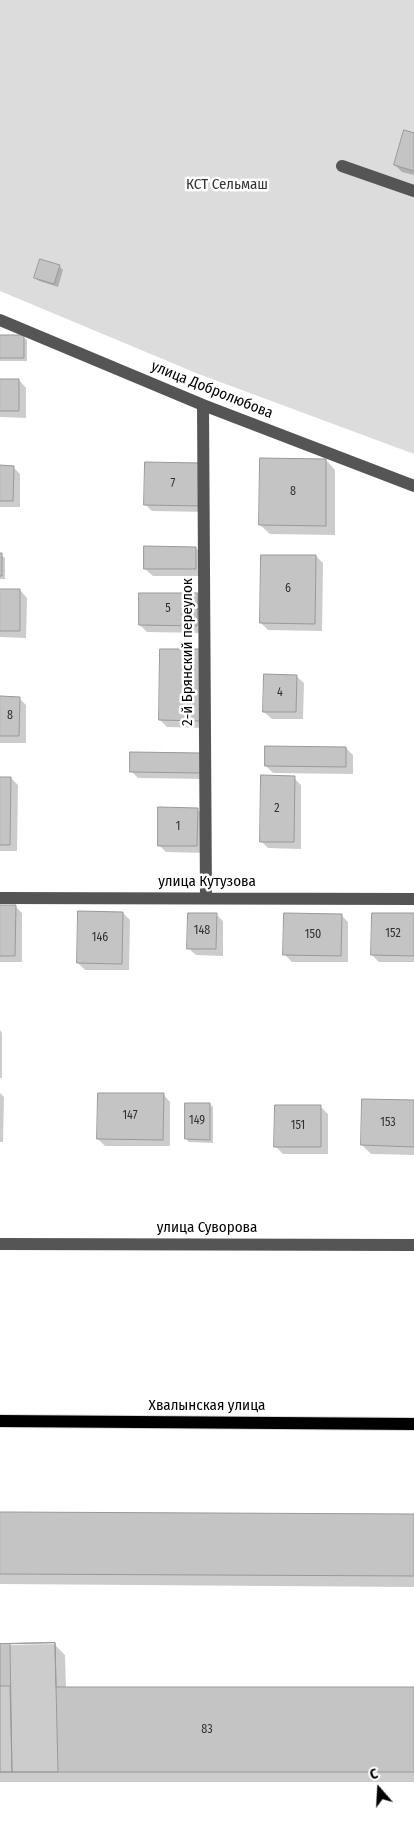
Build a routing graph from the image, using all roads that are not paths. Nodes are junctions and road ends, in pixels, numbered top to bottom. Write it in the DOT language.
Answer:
graph roads {
  1 [pos="342,166"];
  2 [pos="414,191"];
  3 [pos="0,320"];
  4 [pos="203,405"];
  5 [pos="414,486"];
  6 [pos="0,898"];
  7 [pos="206,898"];
  8 [pos="414,899"];
  9 [pos="0,1244"];
  10 [pos="414,1245"];
  11 [pos="0,1421"];
  12 [pos="414,1424"];
  1 -- 2 [label="street"];
  3 -- 4 [label="street, улица Добролюбова"];
  4 -- 5 [label="street, улица Добролюбова"];
  4 -- 7 [label="street, 2-й Брянский переулок"];
  6 -- 7 [label="street, улица Кутузова"];
  7 -- 8 [label="street, улица Кутузова"];
  9 -- 10 [label="street, улица Суворова"];
  11 -- 12 [label="main road, Хвалынская улица"];
}
